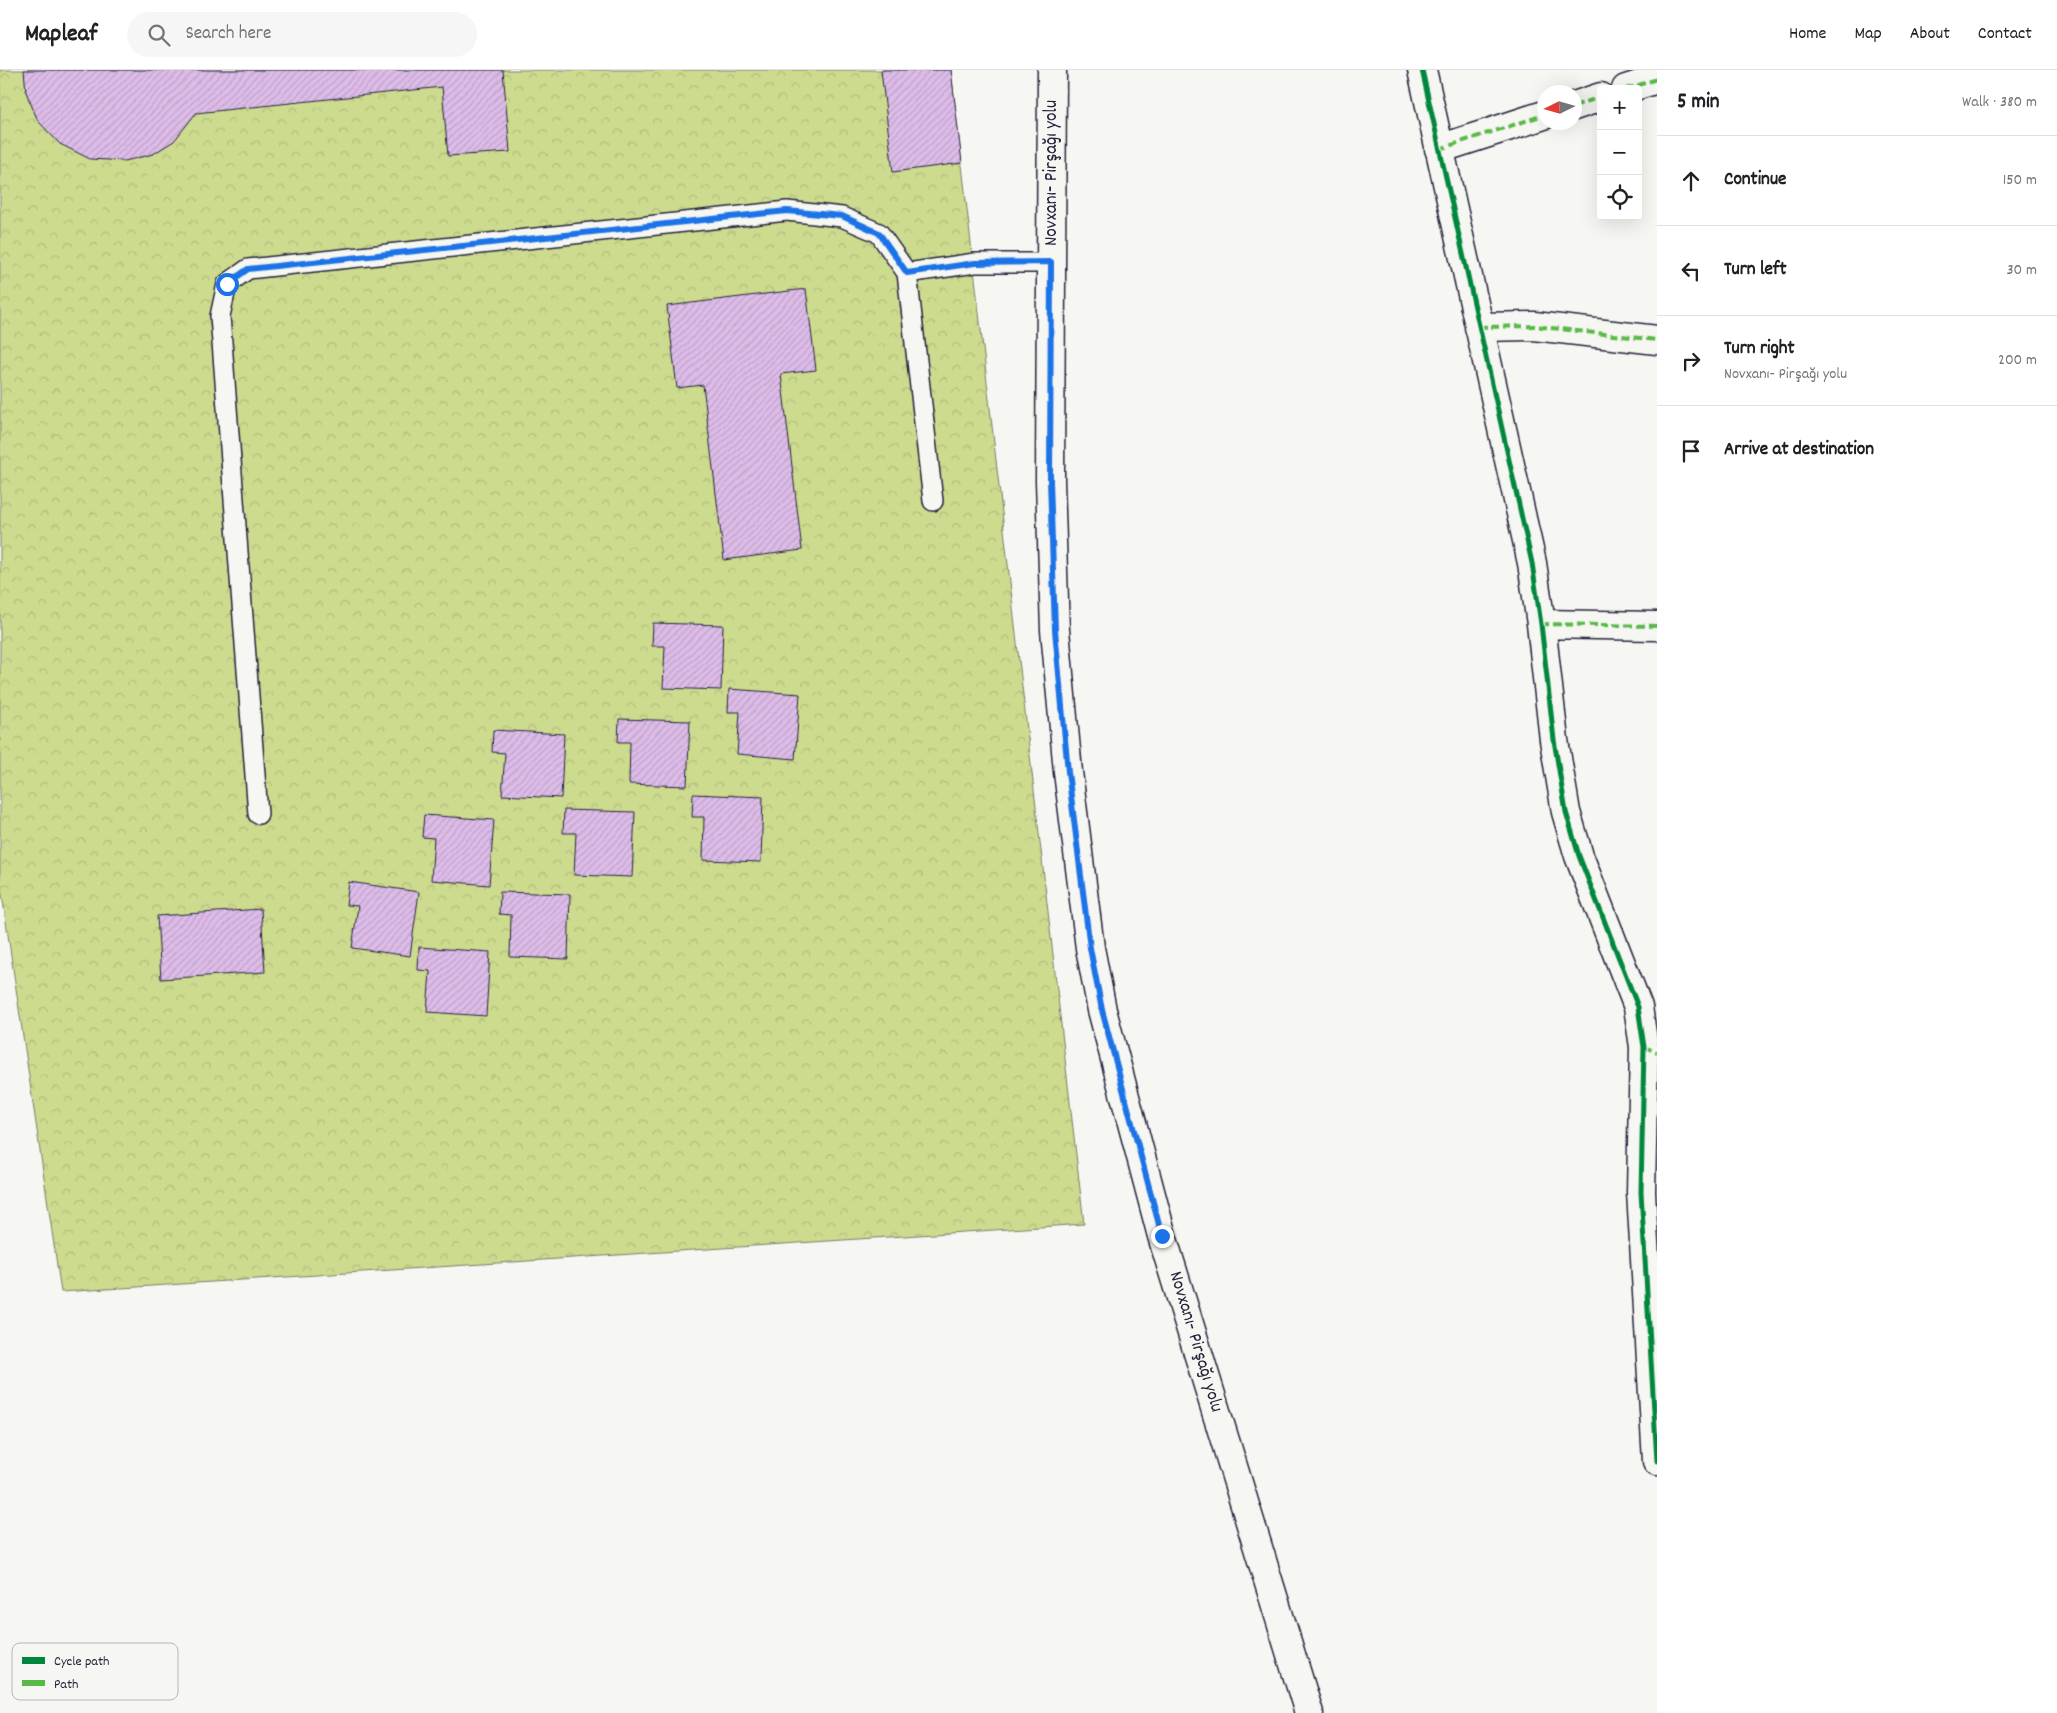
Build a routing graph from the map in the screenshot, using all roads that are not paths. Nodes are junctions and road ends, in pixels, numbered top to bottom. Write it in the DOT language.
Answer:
graph roads {
  1 [pos="1052,70"];
  2 [pos="1422,70"];
  3 [pos="1657,79"];
  4 [pos="1638,85"];
  5 [pos="1597,98"];
  6 [pos="1582,103"];
  7 [pos="1537,117"];
  8 [pos="1439,149"];
  9 [pos="1051,262"];
  10 [pos="907,273"];
  11 [pos="1479,326"];
  12 [pos="1657,340"];
  13 [pos="933,501"];
  14 [pos="1542,624"];
  15 [pos="1657,626"];
  16 [pos="258,814"];
  17 [pos="1651,1049"];
  18 [pos="1657,1461"];
  19 [pos="1309,1713"];
  1 -- 9 [label="street, Novxanı- Pirşağı yolu"];
  2 -- 8 [label="street"];
  3 -- 4 [label="street"];
  5 -- 6 [label="street"];
  7 -- 8 [label="street"];
  8 -- 11 [label="street"];
  9 -- 10 [label="lane"];
  9 -- 19 [label="street, Novxanı- Pirşağı yolu"];
  10 -- 13 [label="lane"];
  10 -- 16 [label="lane"];
  11 -- 12 [label="street"];
  11 -- 14 [label="street"];
  14 -- 15 [label="street"];
  14 -- 17 [label="street"];
  17 -- 18 [label="street"];
}
